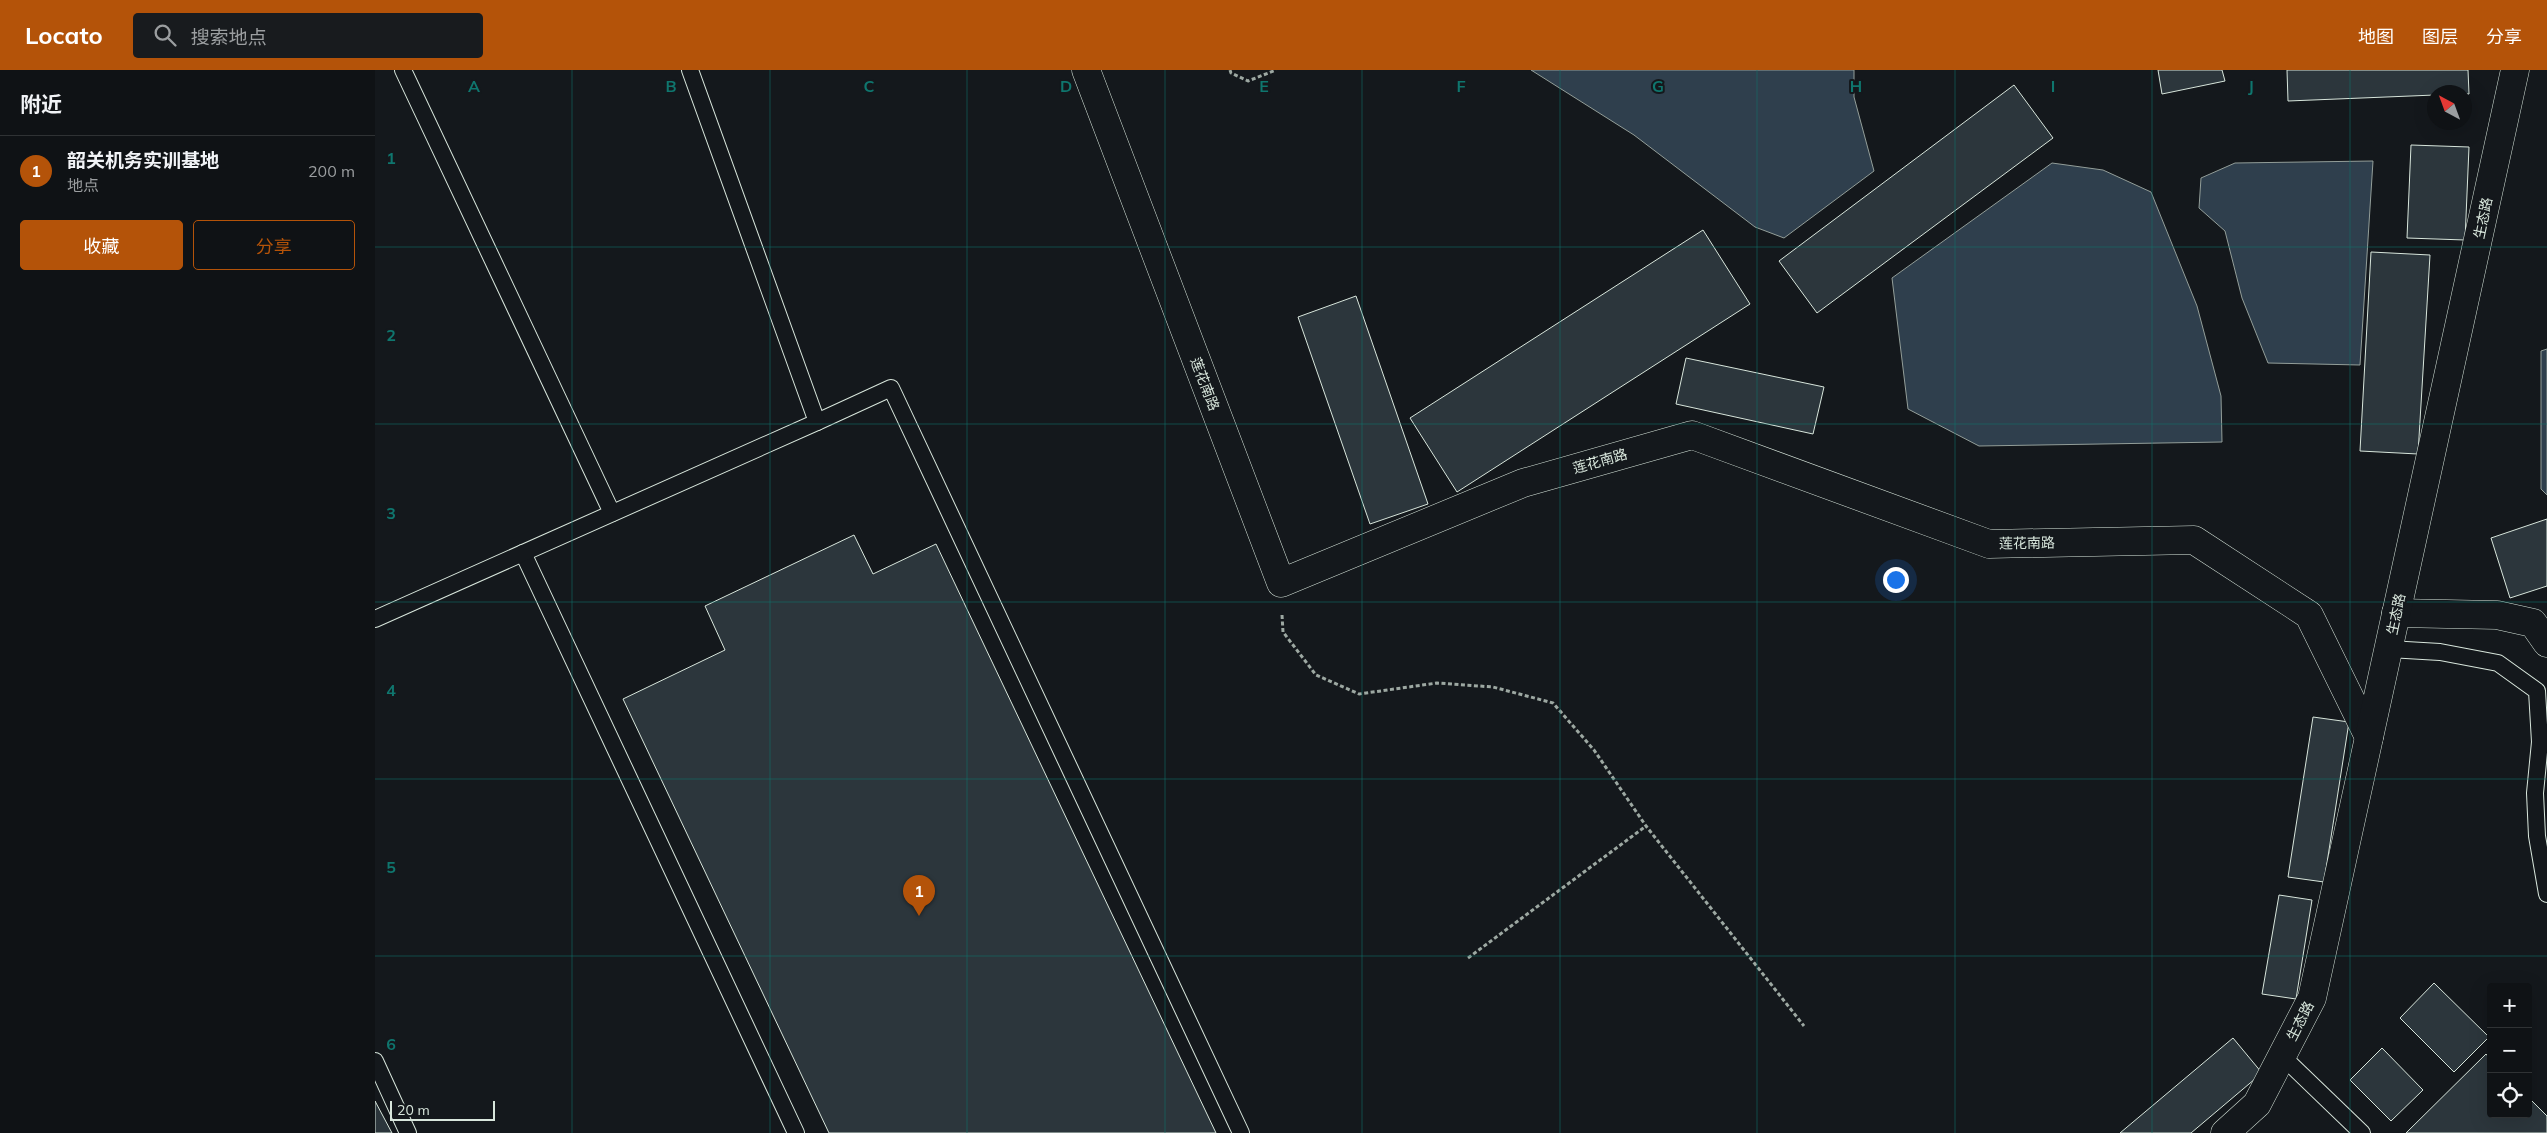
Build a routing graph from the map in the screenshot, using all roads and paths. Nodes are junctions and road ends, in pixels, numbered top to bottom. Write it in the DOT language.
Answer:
graph roads {
  1 [pos="403,70"];
  2 [pos="690,70"];
  3 [pos="1086,70"];
  4 [pos="1231,70"];
  5 [pos="1276,70"];
  6 [pos="2515,70"];
  7 [pos="817,422"];
  8 [pos="612,513"];
  9 [pos="523,553"];
  10 [pos="1281,583"];
  11 [pos="2396,613"];
  12 [pos="375,619"];
  13 [pos="2547,643"];
  14 [pos="2389,649"];
  15 [pos="2369,737"];
  16 [pos="1646,826"];
  17 [pos="2547,894"];
  18 [pos="1468,958"];
  19 [pos="1803,1026"];
  20 [pos="2282,1056"];
  21 [pos="375,1061"];
  22 [pos="408,1133"];
  23 [pos="796,1133"];
  24 [pos="1241,1133"];
  25 [pos="2225,1133"];
  26 [pos="2363,1133"];
  1 -- 8 [label="lane"];
  2 -- 7 [label="lane"];
  3 -- 10 [label="street, 莲花南路"];
  4 -- 5 [label="path"];
  6 -- 11 [label="street, 生态路"];
  7 -- 8 [label="lane"];
  7 -- 24 [label="lane"];
  8 -- 9 [label="lane"];
  9 -- 12 [label="lane"];
  9 -- 23 [label="lane"];
  10 -- 15 [label="street, 莲花南路"];
  10 -- 16 [label="path"];
  11 -- 13 [label="street"];
  11 -- 14 [label="street, 生态路"];
  14 -- 15 [label="street, 生态路"];
  14 -- 17 [label="lane"];
  15 -- 20 [label="street, 生态路"];
  16 -- 18 [label="path"];
  16 -- 19 [label="path"];
  20 -- 25 [label="street, 生态路"];
  20 -- 26 [label="lane"];
  21 -- 22 [label="lane"];
}
